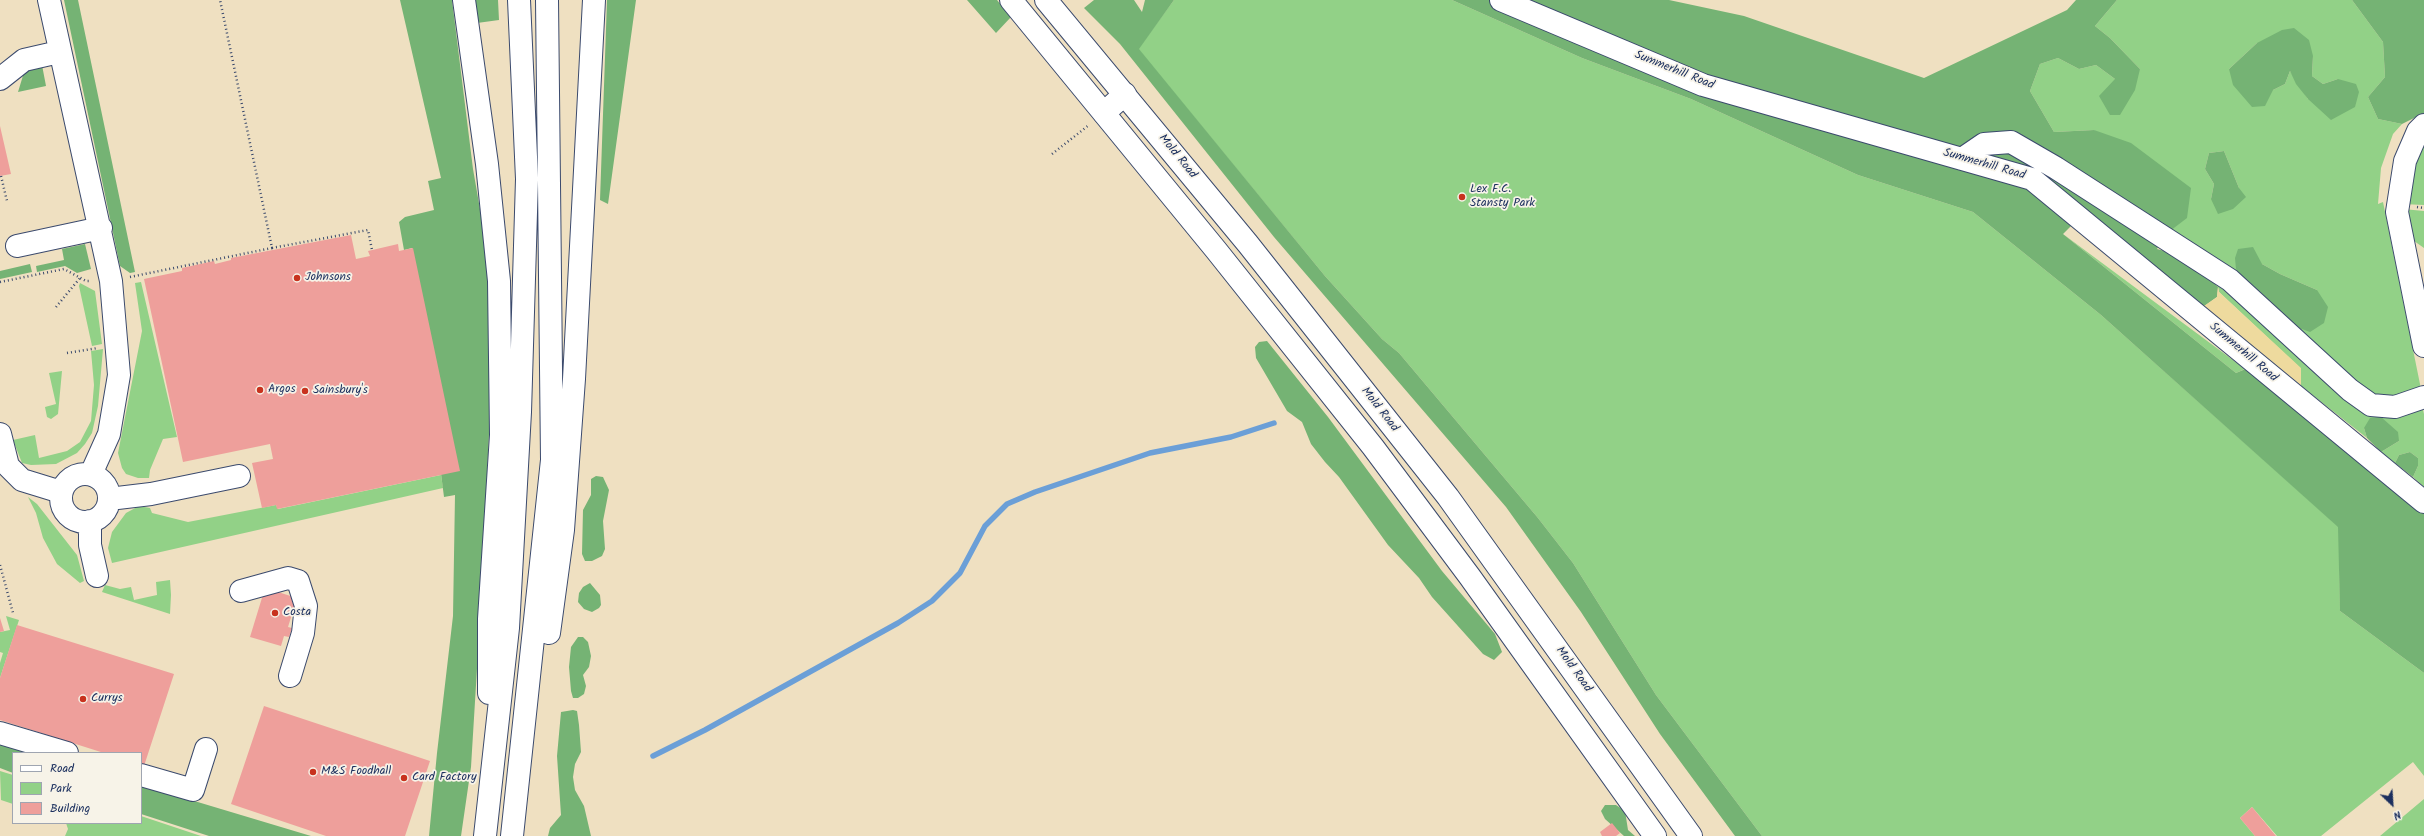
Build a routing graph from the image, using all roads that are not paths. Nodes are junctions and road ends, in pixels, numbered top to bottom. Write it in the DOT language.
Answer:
graph roads {
  1 [pos="49,0"];
  2 [pos="464,0"];
  3 [pos="519,0"];
  4 [pos="547,0"];
  5 [pos="594,0"];
  6 [pos="1011,0"];
  7 [pos="1046,0"];
  8 [pos="1514,2"];
  9 [pos="59,52"];
  10 [pos="0,79"];
  11 [pos="1125,94"];
  12 [pos="1104,113"];
  13 [pos="2424,125"];
  14 [pos="1962,159"];
  15 [pos="101,228"];
  16 [pos="17,246"];
  17 [pos="2405,256"];
  18 [pos="2424,269"];
  19 [pos="2420,302"];
  20 [pos="2424,346"];
  21 [pos="2424,398"];
  22 [pos="0,434"];
  23 [pos="2,455"];
  24 [pos="91,474"];
  25 [pos="238,476"];
  26 [pos="61,492"];
  27 [pos="109,499"];
  28 [pos="2424,502"];
  29 [pos="90,521"];
  30 [pos="97,576"];
  31 [pos="241,591"];
  32 [pos="290,676"];
  33 [pos="0,733"];
  34 [pos="206,749"];
  35 [pos="64,752"];
  36 [pos="142,775"];
  37 [pos="490,802"];
  38 [pos="513,834"];
  39 [pos="485,836"];
  40 [pos="1655,836"];
  41 [pos="1691,836"];
  1 -- 9 [label="main road"];
  2 -- 37 [label="main road"];
  3 -- 37 [label="main road"];
  4 -- 38 [label="main road"];
  5 -- 38 [label="main road"];
  6 -- 12 [label="main road"];
  7 -- 11 [label="main road, Mold Road"];
  8 -- 14 [label="main road, Summerhill Road"];
  9 -- 10 [label="main road"];
  9 -- 15 [label="main road"];
  11 -- 12 [label="main road"];
  11 -- 41 [label="main road, Mold Road"];
  12 -- 40 [label="main road"];
  13 -- 17 [label="main road"];
  14 -- 21 [label="main road"];
  14 -- 28 [label="main road, Summerhill Road"];
  15 -- 16 [label="main road"];
  15 -- 24 [label="main road"];
  17 -- 18 [label="main road"];
  17 -- 19 [label="main road"];
  19 -- 20 [label="main road"];
  22 -- 23 [label="main road"];
  23 -- 26 [label="main road"];
  24 -- 26 [label="main road"];
  24 -- 27 [label="main road"];
  25 -- 27 [label="main road"];
  26 -- 29 [label="main road"];
  27 -- 29 [label="main road"];
  29 -- 30 [label="main road"];
  31 -- 32 [label="main road"];
  33 -- 35 [label="main road"];
  34 -- 36 [label="main road"];
  37 -- 39 [label="main road"];
}
